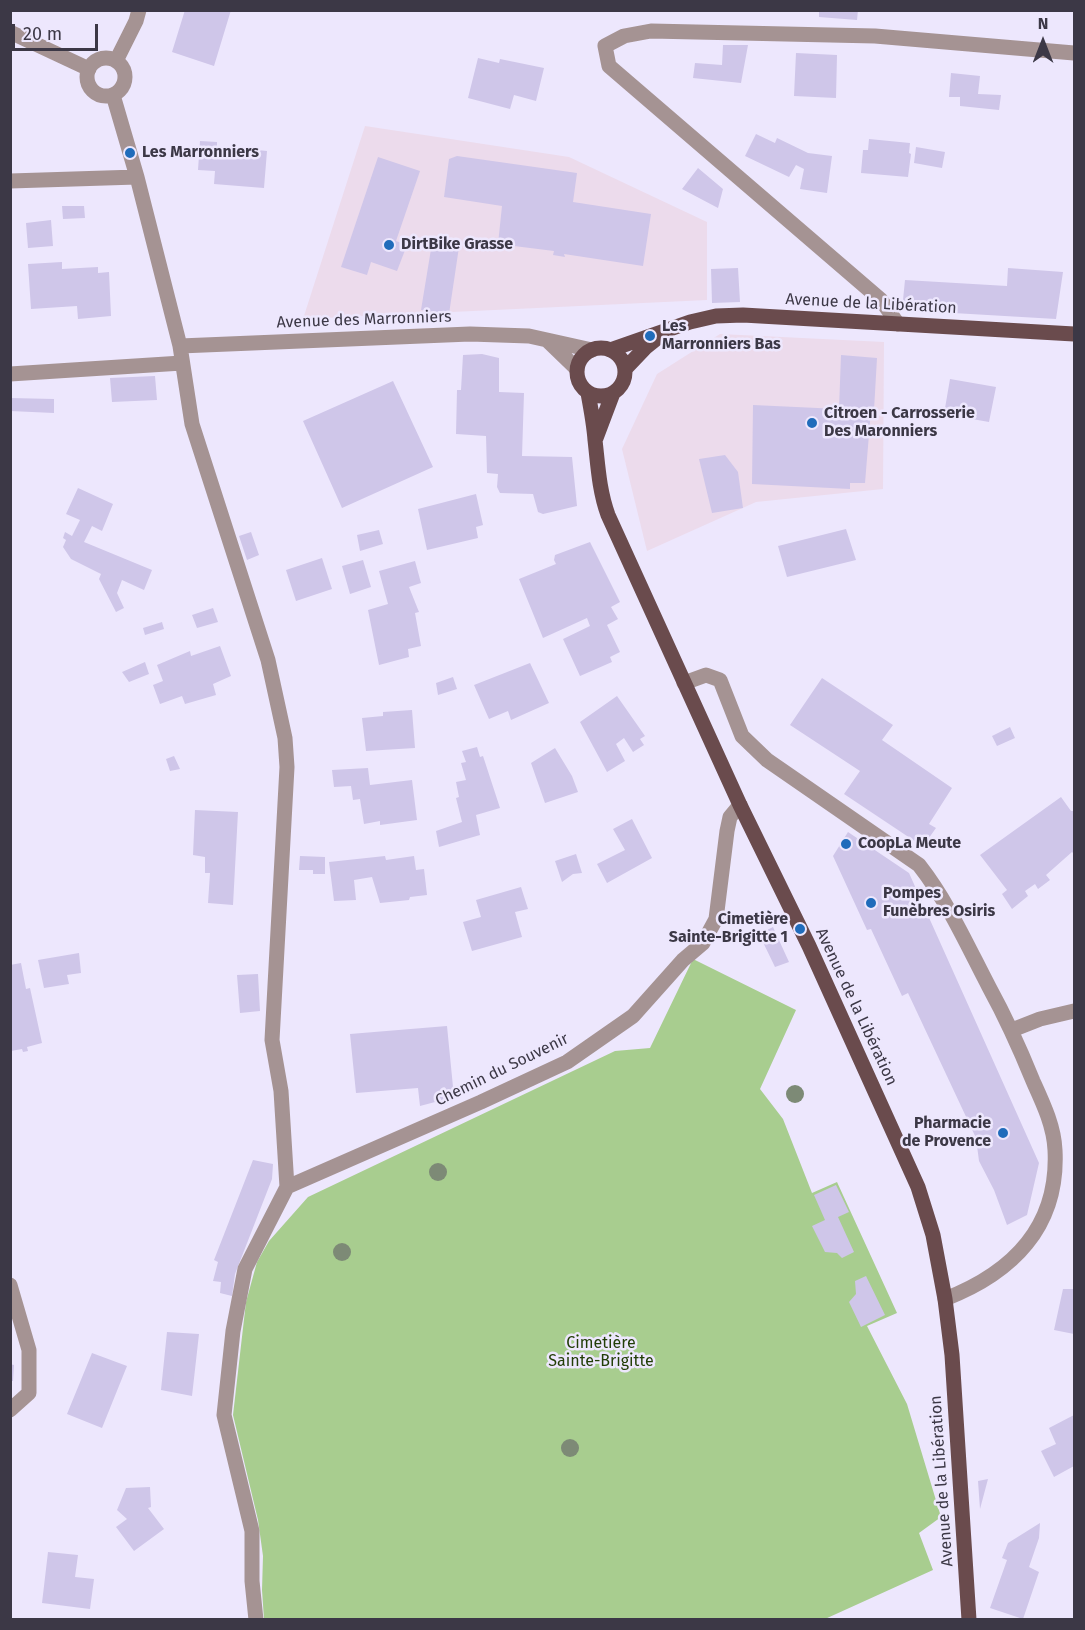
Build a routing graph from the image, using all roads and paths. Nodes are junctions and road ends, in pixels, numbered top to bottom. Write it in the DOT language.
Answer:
graph roads {
  1 [pos="139,10"];
  2 [pos="10,32"];
  3 [pos="1074,53"];
  4 [pos="116,61"];
  5 [pos="88,69"];
  6 [pos="113,95"];
  7 [pos="136,177"];
  8 [pos="10,181"];
  9 [pos="898,324"];
  10 [pos="668,330"];
  11 [pos="1074,334"];
  12 [pos="548,341"];
  13 [pos="180,346"];
  14 [pos="592,350"];
  15 [pos="610,350"];
  16 [pos="182,363"];
  17 [pos="577,369"];
  18 [pos="625,369"];
  19 [pos="10,374"];
  20 [pos="588,393"];
  21 [pos="613,393"];
  22 [pos="596,441"];
  23 [pos="684,683"];
  24 [pos="740,805"];
  25 [pos="1074,1011"];
  26 [pos="1012,1030"];
  27 [pos="287,1187"];
  28 [pos="10,1285"];
  29 [pos="945,1299"];
  30 [pos="10,1410"];
  31 [pos="256,1620"];
  32 [pos="969,1620"];
  1 -- 4 [label="street"];
  2 -- 5 [label="street"];
  3 -- 9 [label="street"];
  4 -- 5 [label="street"];
  4 -- 6 [label="street"];
  5 -- 6 [label="street"];
  6 -- 7 [label="street"];
  7 -- 8 [label="street"];
  7 -- 13 [label="street"];
  9 -- 10 [label="main road, Avenue de la Libération"];
  9 -- 11 [label="main road, Avenue de la Libération"];
  10 -- 15 [label="main road, Avenue de la Libération"];
  10 -- 18 [label="main road, Avenue de la Libération"];
  12 -- 13 [label="street, Avenue des Marronniers"];
  12 -- 14 [label="street, Avenue des Marronniers"];
  12 -- 17 [label="street"];
  13 -- 16 [label="street"];
  14 -- 15 [label="main road"];
  14 -- 17 [label="main road"];
  15 -- 18 [label="main road"];
  16 -- 19 [label="street"];
  16 -- 27 [label="street"];
  17 -- 20 [label="main road"];
  18 -- 21 [label="main road"];
  20 -- 21 [label="main road"];
  20 -- 22 [label="main road, Avenue de la Libération"];
  21 -- 22 [label="main road, Avenue de la Libération"];
  22 -- 23 [label="main road, Avenue de la Libération"];
  23 -- 24 [label="main road, Avenue de la Libération"];
  23 -- 26 [label="street"];
  24 -- 27 [label="street, Chemin du Souvenir"];
  24 -- 29 [label="main road, Avenue de la Libération"];
  25 -- 26 [label="street"];
  26 -- 29 [label="street"];
  27 -- 31 [label="street"];
  28 -- 30 [label="street"];
  29 -- 32 [label="main road, Avenue de la Libération"];
}
